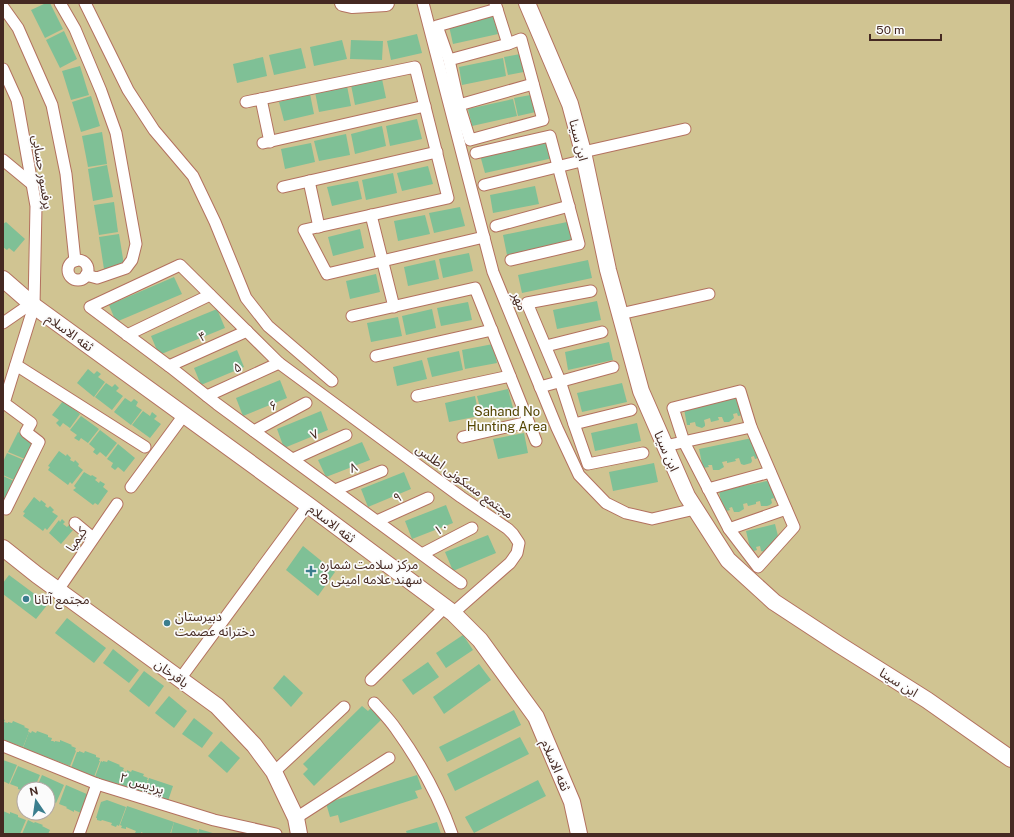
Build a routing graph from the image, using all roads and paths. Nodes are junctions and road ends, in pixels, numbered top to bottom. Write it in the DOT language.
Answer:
graph roads {
  1 [pos="60,3"];
  2 [pos="86,3"];
  3 [pos="343,3"];
  4 [pos="386,3"];
  5 [pos="423,3"];
  6 [pos="527,3"];
  7 [pos="496,6"];
  8 [pos="3,7"];
  9 [pos="508,44"];
  10 [pos="449,60"];
  11 [pos="3,69"];
  12 [pos="533,84"];
  13 [pos="261,99"];
  14 [pos="246,102"];
  15 [pos="459,105"];
  16 [pos="425,106"];
  17 [pos="685,130"];
  18 [pos="437,152"];
  19 [pos="476,153"];
  20 [pos="584,156"];
  21 [pos="3,160"];
  22 [pos="559,166"];
  23 [pos="309,181"];
  24 [pos="32,184"];
  25 [pos="484,185"];
  26 [pos="283,187"];
  27 [pos="569,206"];
  28 [pos="371,215"];
  29 [pos="496,226"];
  30 [pos="319,227"];
  31 [pos="484,237"];
  32 [pos="511,260"];
  33 [pos="75,261"];
  34 [pos="383,261"];
  35 [pos="86,274"];
  36 [pos="3,280"];
  37 [pos="591,291"];
  38 [pos="709,294"];
  39 [pos="210,295"];
  40 [pos="33,305"];
  41 [pos="394,307"];
  42 [pos="620,314"];
  43 [pos="352,316"];
  44 [pos="3,323"];
  45 [pos="492,330"];
  46 [pos="247,331"];
  47 [pos="602,332"];
  48 [pos="127,335"];
  49 [pos="546,346"];
  50 [pos="376,356"];
  51 [pos="279,363"];
  52 [pos="16,364"];
  53 [pos="169,366"];
  54 [pos="613,367"];
  55 [pos="510,376"];
  56 [pos="332,381"];
  57 [pos="560,381"];
  58 [pos="540,387"];
  59 [pos="207,396"];
  60 [pos="417,396"];
  61 [pos="4,403"];
  62 [pos="306,404"];
  63 [pos="631,410"];
  64 [pos="184,415"];
  65 [pos="528,422"];
  66 [pos="574,424"];
  67 [pos="751,427"];
  68 [pos="254,431"];
  69 [pos="346,435"];
  70 [pos="463,437"];
  71 [pos="536,441"];
  72 [pos="684,442"];
  73 [pos="665,446"];
  74 [pos="145,447"];
  75 [pos="643,453"];
  76 [pos="292,459"];
  77 [pos="382,471"];
  78 [pos="770,472"];
  79 [pos="131,487"];
  80 [pos="335,490"];
  81 [pos="708,490"];
  82 [pos="428,498"];
  83 [pos="117,504"];
  84 [pos="308,505"];
  85 [pos="6,509"];
  86 [pos="695,509"];
  87 [pos="786,509"];
  88 [pos="377,521"];
  89 [pos="75,523"];
  90 [pos="472,528"];
  91 [pos="728,529"];
  92 [pos="93,538"];
  93 [pos="5,551"];
  94 [pos="422,554"];
  95 [pos="461,583"];
  96 [pos="58,590"];
  97 [pos="449,610"];
  98 [pos="180,679"];
  99 [pos="371,680"];
  100 [pos="374,703"];
  101 [pos="344,707"];
  102 [pos="3,746"];
  103 [pos="389,758"];
  104 [pos="1011,759"];
  105 [pos="274,772"];
  106 [pos="97,784"];
  107 [pos="296,818"];
  108 [pos="79,834"];
  109 [pos="276,834"];
  110 [pos="300,834"];
  111 [pos="452,834"];
  112 [pos="579,834"];
  1 -- 35 [label="street"];
  2 -- 56 [label="street"];
  3 -- 4 [label="street"];
  5 -- 31 [label="street, مهر"];
  6 -- 20 [label="street, ابن سینا"];
  7 -- 9 [label="street"];
  7 -- 10 [label="street"];
  8 -- 33 [label="street"];
  9 -- 10 [label="street"];
  9 -- 12 [label="street"];
  10 -- 15 [label="street"];
  11 -- 24 [label="street, پرفسور حسابی"];
  12 -- 15 [label="street"];
  12 -- 15 [label="street"];
  13 -- 14 [label="street"];
  13 -- 16 [label="street"];
  13 -- 16 [label="street"];
  16 -- 18 [label="street"];
  17 -- 20 [label="street"];
  18 -- 23 [label="street"];
  18 -- 28 [label="street"];
  19 -- 22 [label="street"];
  20 -- 22 [label="street"];
  20 -- 42 [label="street, ابن سینا"];
  21 -- 24 [label="street"];
  22 -- 25 [label="street"];
  22 -- 27 [label="street"];
  23 -- 26 [label="street"];
  23 -- 30 [label="street"];
  24 -- 40 [label="street, پرفسور حسابی"];
  27 -- 29 [label="street"];
  27 -- 32 [label="street"];
  28 -- 30 [label="street"];
  28 -- 34 [label="street"];
  30 -- 34 [label="street"];
  31 -- 34 [label="street"];
  31 -- 58 [label="street, مهر"];
  33 -- 35 [label="street"];
  33 -- 35 [label="street"];
  34 -- 41 [label="street"];
  36 -- 40 [label="street, ثقه الاسلام"];
  37 -- 49 [label="street"];
  38 -- 42 [label="street"];
  39 -- 46 [label="street"];
  39 -- 48 [label="street"];
  39 -- 48 [label="street"];
  40 -- 44 [label="street"];
  40 -- 52 [label="street, پرفسور حسابی"];
  40 -- 64 [label="street, ثقه الاسلام"];
  41 -- 43 [label="street"];
  41 -- 45 [label="street"];
  42 -- 73 [label="street, ابن سینا"];
  45 -- 50 [label="street"];
  45 -- 55 [label="street"];
  46 -- 51 [label="street"];
  46 -- 53 [label="street, ۴"];
  47 -- 49 [label="street"];
  48 -- 53 [label="street"];
  49 -- 57 [label="street"];
  51 -- 59 [label="street, ۵"];
  51 -- 97 [label="street, مجتمع مسکونی اطلس"];
  52 -- 61 [label="street, پرفسور حسابی"];
  52 -- 74 [label="street"];
  53 -- 59 [label="street"];
  54 -- 57 [label="street"];
  55 -- 60 [label="street"];
  55 -- 65 [label="street"];
  57 -- 58 [label="street"];
  57 -- 66 [label="street"];
  58 -- 86 [label="street, مهر"];
  59 -- 68 [label="street"];
  61 -- 85 [label="street"];
  62 -- 68 [label="street, ۶"];
  63 -- 66 [label="street"];
  64 -- 79 [label="street"];
  64 -- 84 [label="street, ثقه الاسلام"];
  65 -- 70 [label="street"];
  65 -- 71 [label="street"];
  66 -- 75 [label="street"];
  67 -- 72 [label="street"];
  67 -- 72 [label="street"];
  67 -- 78 [label="street"];
  68 -- 76 [label="street"];
  69 -- 76 [label="street, ۷"];
  72 -- 73 [label="street"];
  72 -- 81 [label="street"];
  73 -- 86 [label="street, ابن سینا"];
  76 -- 80 [label="street"];
  77 -- 80 [label="street, ۸"];
  78 -- 81 [label="street"];
  78 -- 87 [label="street"];
  80 -- 88 [label="street"];
  81 -- 91 [label="street"];
  82 -- 88 [label="street, ۹"];
  83 -- 92 [label="street, کیمیا"];
  84 -- 97 [label="street, ثقه الاسلام"];
  84 -- 98 [label="street"];
  86 -- 104 [label="street, ابن سینا"];
  87 -- 91 [label="street"];
  87 -- 91 [label="street"];
  88 -- 94 [label="street"];
  89 -- 92 [label="street"];
  90 -- 94 [label="street, ۱۰"];
  92 -- 96 [label="street, کیمیا"];
  93 -- 96 [label="street, باقرخان"];
  94 -- 95 [label="street"];
  96 -- 98 [label="street, باقرخان"];
  97 -- 99 [label="street"];
  97 -- 112 [label="street, ثقه الاسلام"];
  98 -- 105 [label="street, باقرخان"];
  100 -- 111 [label="street"];
  101 -- 105 [label="street"];
  102 -- 106 [label="street, پردیس ۲"];
  103 -- 107 [label="street"];
  105 -- 107 [label="street, باقرخان"];
  106 -- 108 [label="street"];
  106 -- 109 [label="street, پردیس ۲"];
  107 -- 110 [label="street, باقرخان"];
}
